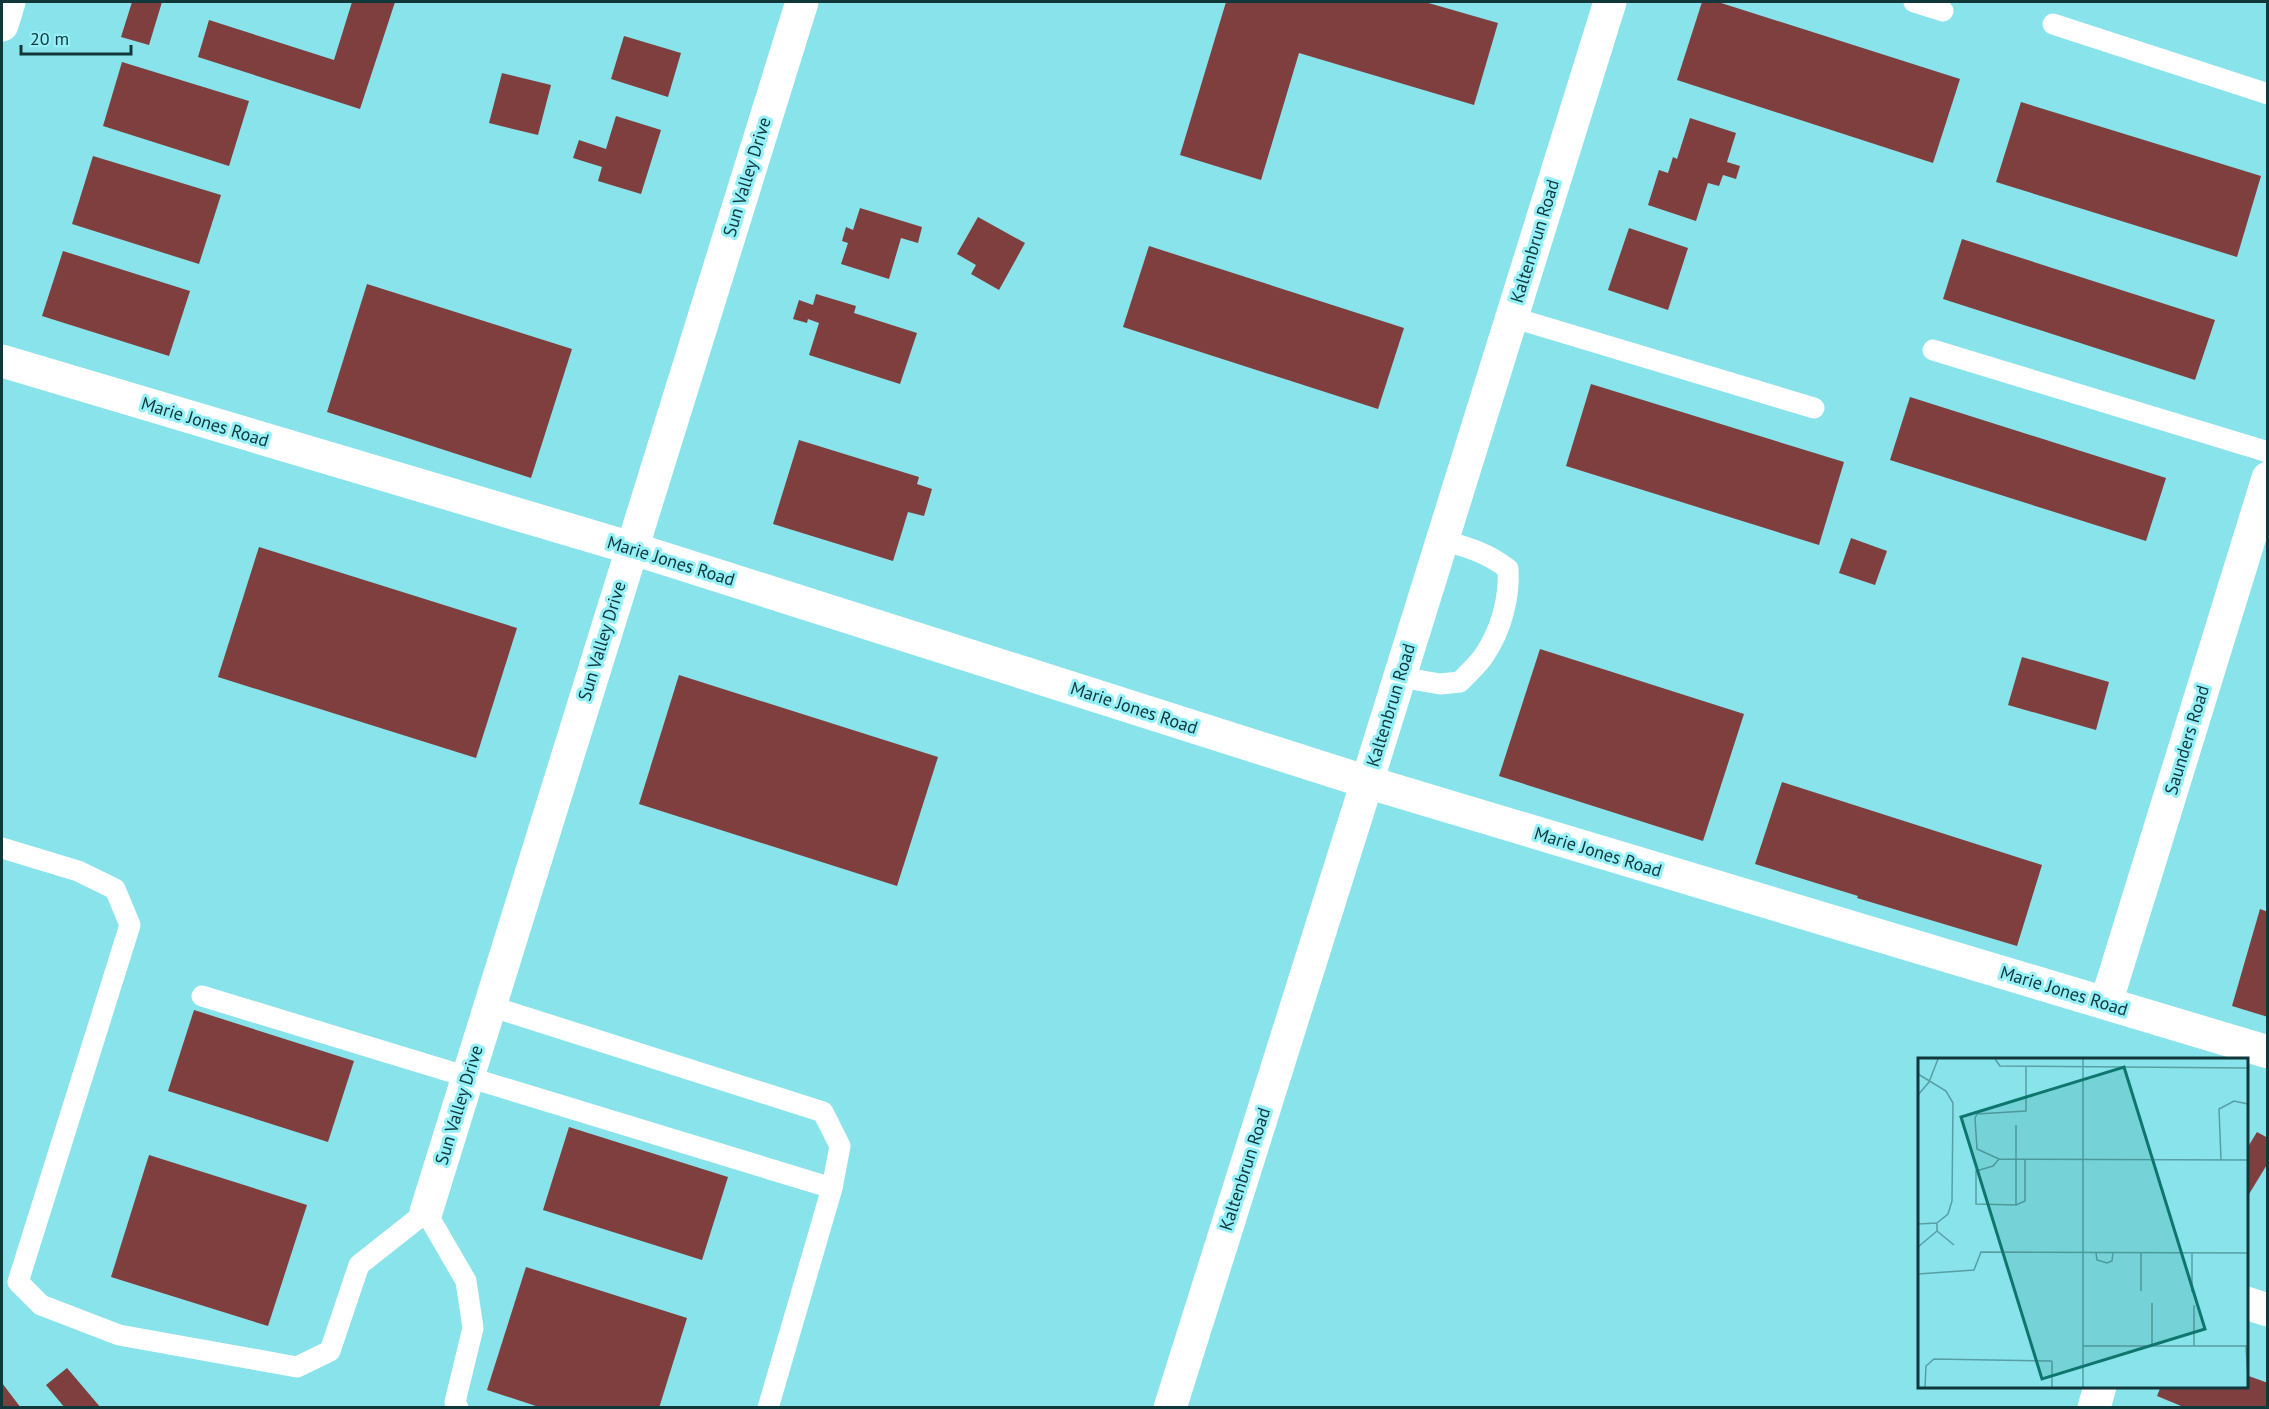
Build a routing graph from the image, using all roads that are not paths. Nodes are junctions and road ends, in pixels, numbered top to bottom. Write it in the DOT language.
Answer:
graph roads {
  1 [pos="9,2"];
  2 [pos="802,2"];
  3 [pos="1610,2"];
  4 [pos="1914,2"];
  5 [pos="1943,11"];
  6 [pos="2054,24"];
  7 [pos="2,25"];
  8 [pos="2268,94"];
  9 [pos="1512,316"];
  10 [pos="1934,350"];
  11 [pos="2,361"];
  12 [pos="1814,408"];
  13 [pos="2268,452"];
  14 [pos="2268,478"];
  15 [pos="1442,540"];
  16 [pos="631,548"];
  17 [pos="1400,677"];
  18 [pos="1367,782"];
  19 [pos="2,848"];
  20 [pos="202,996"];
  21 [pos="2106,1003"];
  22 [pos="490,1006"];
  23 [pos="2268,1052"];
  24 [pos="467,1077"];
  25 [pos="832,1188"];
  26 [pos="426,1212"];
  27 [pos="2248,1303"];
  28 [pos="2268,1310"];
  29 [pos="2099,1388"];
  30 [pos="458,1407"];
  31 [pos="768,1407"];
  32 [pos="1170,1407"];
  33 [pos="2094,1407"];
  1 -- 7 [label="street"];
  2 -- 16 [label="street, Sun Valley Drive"];
  3 -- 9 [label="street, Kaltenbrun Road"];
  4 -- 5 [label="lane"];
  6 -- 8 [label="lane"];
  9 -- 12 [label="lane"];
  9 -- 15 [label="street, Kaltenbrun Road"];
  10 -- 13 [label="lane"];
  11 -- 16 [label="street, Marie Jones Road"];
  14 -- 21 [label="street, Saunders Road"];
  15 -- 17 [label="street, Kaltenbrun Road"];
  15 -- 17 [label="lane"];
  16 -- 18 [label="street, Marie Jones Road"];
  16 -- 22 [label="street, Sun Valley Drive"];
  17 -- 18 [label="street, Kaltenbrun Road"];
  18 -- 21 [label="street, Marie Jones Road"];
  18 -- 32 [label="street, Kaltenbrun Road"];
  19 -- 26 [label="lane"];
  20 -- 24 [label="lane"];
  21 -- 23 [label="street, Marie Jones Road"];
  22 -- 24 [label="street, Sun Valley Drive"];
  22 -- 25 [label="lane"];
  24 -- 25 [label="lane"];
  24 -- 26 [label="street, Sun Valley Drive"];
  25 -- 31 [label="lane"];
  26 -- 30 [label="lane"];
  27 -- 28 [label="street"];
  29 -- 33 [label="street"];
}
